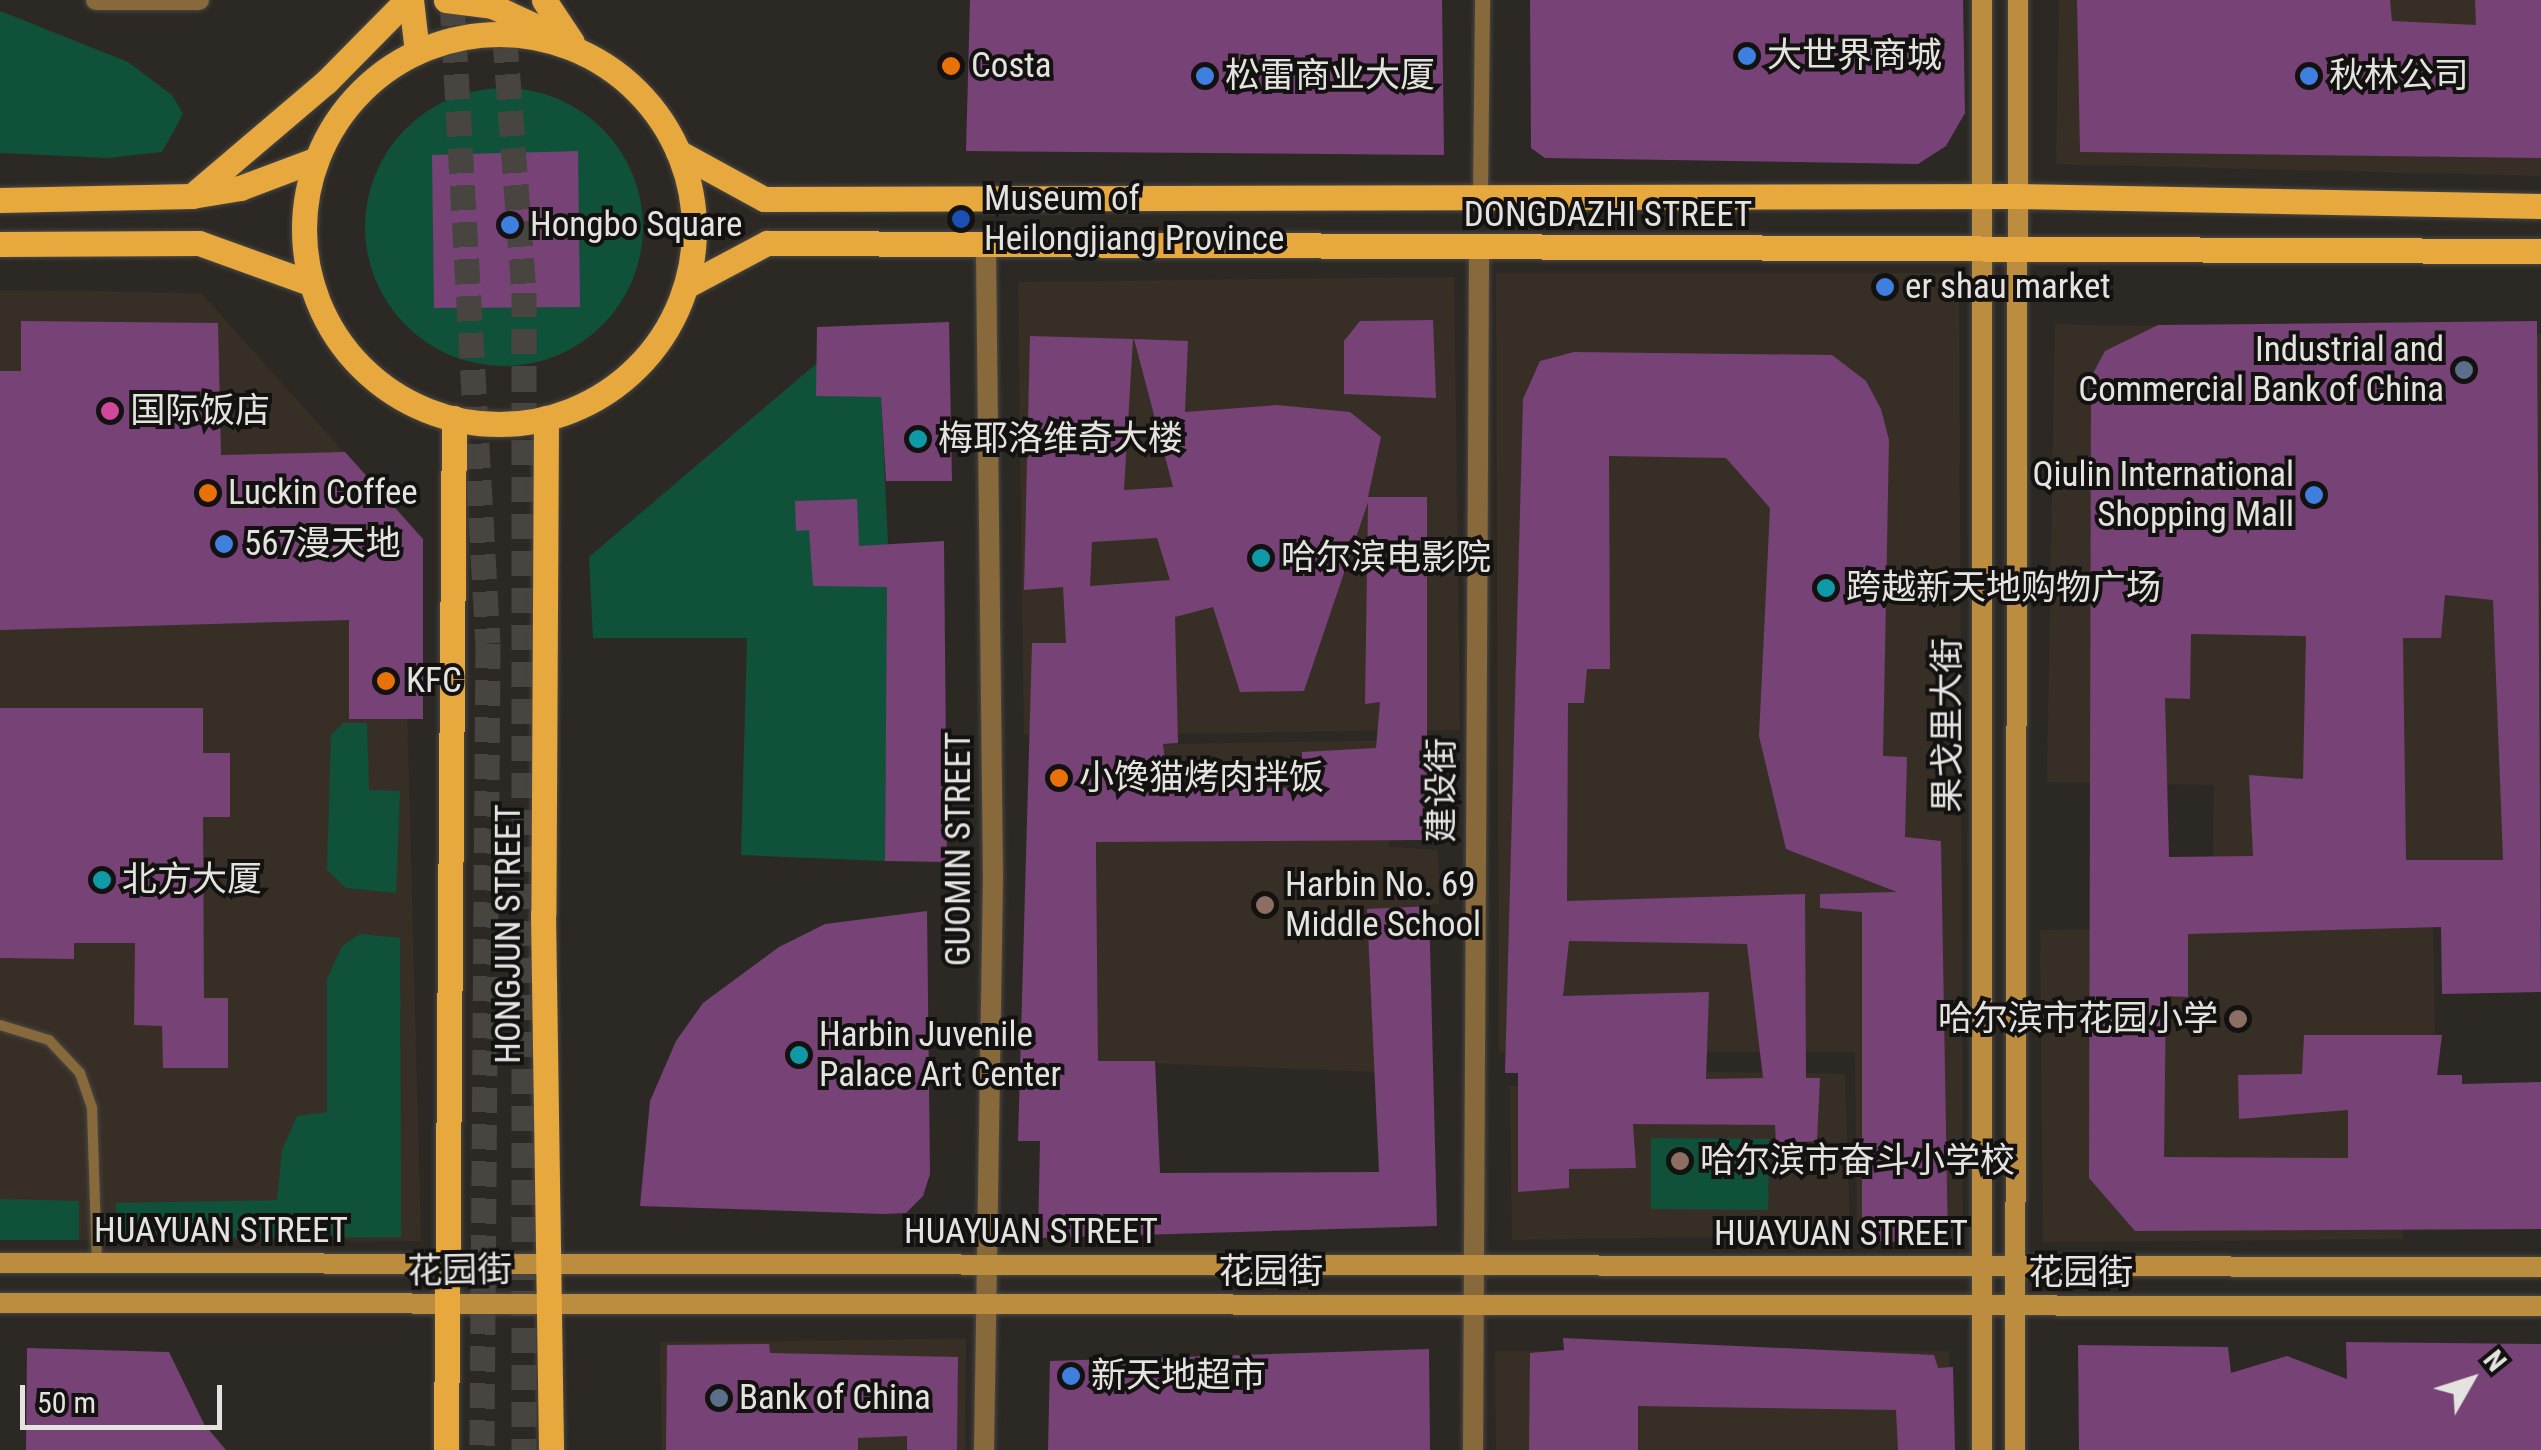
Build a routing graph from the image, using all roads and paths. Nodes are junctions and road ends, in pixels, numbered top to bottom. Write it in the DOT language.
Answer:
graph roads {
  1 [pos="96,0"];
  2 [pos="199,0"];
  3 [pos="409,0"];
  4 [pos="446,0"];
  5 [pos="544,0"];
  6 [pos="1482,0"];
  7 [pos="1982,0"];
  8 [pos="2018,0"];
  9 [pos="578,51"];
  10 [pos="417,52"];
  11 [pos="678,152"];
  12 [pos="318,159"];
  13 [pos="192,196"];
  14 [pos="1979,196"];
  15 [pos="2017,196"];
  16 [pos="1480,197"];
  17 [pos="0,200"];
  18 [pos="2541,206"];
  19 [pos="0,244"];
  20 [pos="986,248"];
  21 [pos="1479,250"];
  22 [pos="1980,250"];
  23 [pos="2017,250"];
  24 [pos="2541,250"];
  25 [pos="312,284"];
  26 [pos="686,286"];
  27 [pos="454,418"];
  28 [pos="546,418"];
  29 [pos="0,1025"];
  30 [pos="0,1263"];
  31 [pos="97,1263"];
  32 [pos="546,1263"];
  33 [pos="449,1264"];
  34 [pos="986,1264"];
  35 [pos="1471,1266"];
  36 [pos="1980,1266"];
  37 [pos="2015,1266"];
  38 [pos="2541,1267"];
  39 [pos="546,1302"];
  40 [pos="0,1303"];
  41 [pos="448,1304"];
  42 [pos="985,1304"];
  43 [pos="1472,1305"];
  44 [pos="1981,1306"];
  45 [pos="2015,1306"];
  46 [pos="2541,1306"];
  47 [pos="446,1450"];
  48 [pos="551,1450"];
  49 [pos="984,1450"];
  50 [pos="1473,1450"];
  51 [pos="1982,1450"];
  52 [pos="2015,1450"];
  1 -- 2 [label="street"];
  3 -- 10 [label="main road"];
  3 -- 13 [label="main road"];
  4 -- 9 [label="main road"];
  5 -- 9 [label="main road"];
  6 -- 16 [label="street"];
  7 -- 14 [label="main road, 果戈里大街"];
  8 -- 15 [label="main road, 果戈里大街"];
  9 -- 10 [label="main road"];
  9 -- 11 [label="main road"];
  10 -- 12 [label="main road"];
  11 -- 16 [label="main road, DONGDAZHI STREET"];
  11 -- 26 [label="main road"];
  12 -- 13 [label="main road"];
  12 -- 25 [label="main road"];
  13 -- 17 [label="main road"];
  14 -- 15 [label="main road, DONGDAZHI STREET"];
  14 -- 16 [label="main road, DONGDAZHI STREET"];
  14 -- 22 [label="main road, 果戈里大街"];
  15 -- 18 [label="main road, DONGDAZHI STREET"];
  15 -- 23 [label="main road, 果戈里大街"];
  19 -- 25 [label="main road"];
  20 -- 21 [label="main road, DONGDAZHI STREET"];
  20 -- 26 [label="main road, DONGDAZHI STREET"];
  20 -- 34 [label="street, GUOMIN STREET"];
  21 -- 22 [label="main road, DONGDAZHI STREET"];
  21 -- 35 [label="street, 建设街"];
  22 -- 23 [label="main road, DONGDAZHI STREET"];
  22 -- 36 [label="main road, 果戈里大街"];
  23 -- 24 [label="main road, DONGDAZHI STREET"];
  23 -- 37 [label="main road, 果戈里大街"];
  25 -- 27 [label="main road"];
  26 -- 28 [label="main road"];
  27 -- 28 [label="main road"];
  27 -- 33 [label="main road, HONGJUN STREET"];
  28 -- 32 [label="main road, HONGJUN STREET"];
  29 -- 31 [label="lane"];
  30 -- 31 [label="main road, HUAYUAN STREET"];
  31 -- 33 [label="main road, HUAYUAN STREET"];
  32 -- 33 [label="main road, HUAYUAN STREET"];
  32 -- 34 [label="main road, HUAYUAN STREET"];
  32 -- 39 [label="main road, HONGJUN STREET"];
  33 -- 41 [label="main road, HONGJUN STREET"];
  34 -- 35 [label="main road, HUAYUAN STREET"];
  34 -- 42 [label="street, GUOMIN STREET"];
  35 -- 36 [label="main road, HUAYUAN STREET"];
  35 -- 43 [label="street, 建设街"];
  36 -- 37 [label="main road, HUAYUAN STREET"];
  36 -- 44 [label="main road, 果戈里大街"];
  37 -- 38 [label="main road, HUAYUAN STREET"];
  37 -- 45 [label="main road, 果戈里大街"];
  39 -- 41 [label="main road, 花园街"];
  39 -- 42 [label="main road, 花园街"];
  39 -- 48 [label="main road, HONGJUN STREET"];
  40 -- 41 [label="main road, 花园街"];
  41 -- 47 [label="main road, HONGJUN STREET"];
  42 -- 43 [label="main road, 花园街"];
  42 -- 49 [label="street, GUOMIN STREET"];
  43 -- 44 [label="main road, 花园街"];
  43 -- 50 [label="street, 建设街"];
  44 -- 45 [label="main road, 花园街"];
  44 -- 51 [label="main road, 果戈里大街"];
  45 -- 46 [label="main road, 花园街"];
  45 -- 52 [label="main road, 果戈里大街"];
}
